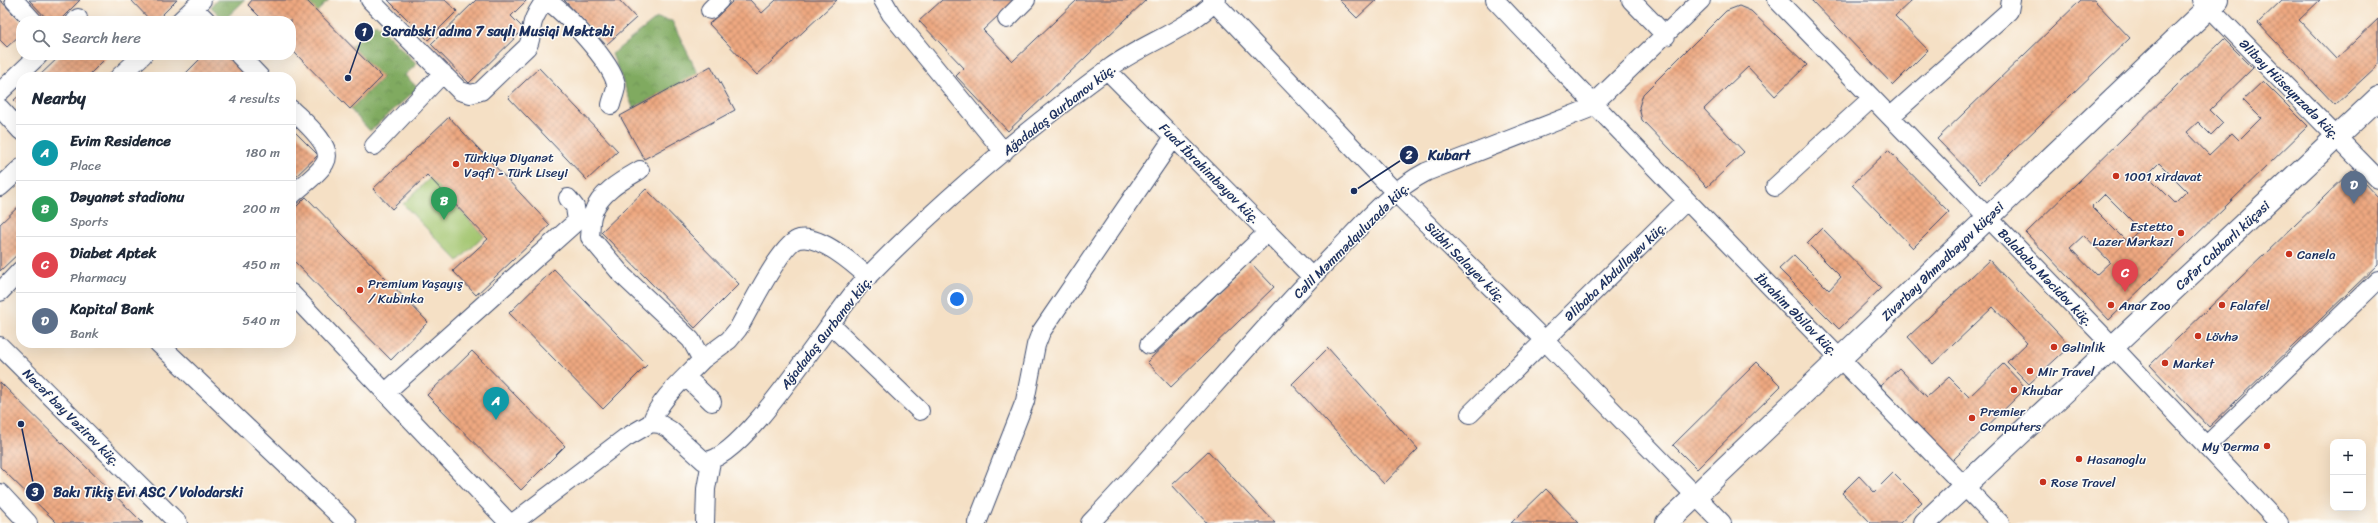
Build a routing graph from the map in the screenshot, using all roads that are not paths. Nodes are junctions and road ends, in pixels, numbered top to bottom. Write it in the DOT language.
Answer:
graph roads {
  1 [pos="14,0"];
  2 [pos="370,0"];
  3 [pos="546,0"];
  4 [pos="883,0"];
  5 [pos="1026,0"];
  6 [pos="1495,0"];
  7 [pos="1631,0"];
  8 [pos="1701,0"];
  9 [pos="1777,0"];
  10 [pos="2011,0"];
  11 [pos="1214,1"];
  12 [pos="2210,2"];
  13 [pos="198,4"];
  14 [pos="28,16"];
  15 [pos="185,16"];
  16 [pos="204,16"];
  17 [pos="1007,18"];
  18 [pos="1666,36"];
  19 [pos="34,60"];
  20 [pos="138,60"];
  21 [pos="244,60"];
  22 [pos="1107,70"];
  23 [pos="21,72"];
  24 [pos="124,72"];
  25 [pos="255,72"];
  26 [pos="443,73"];
  27 [pos="16,77"];
  28 [pos="0,92"];
  29 [pos="1872,98"];
  30 [pos="2378,98"];
  31 [pos="611,105"];
  32 [pos="1594,105"];
  33 [pos="0,108"];
  34 [pos="296,114"];
  35 [pos="1891,116"];
  36 [pos="16,126"];
  37 [pos="1174,136"];
  38 [pos="2337,136"];
  39 [pos="374,146"];
  40 [pos="1004,152"];
  41 [pos="640,170"];
  42 [pos="16,173"];
  43 [pos="2378,179"];
  44 [pos="0,187"];
  45 [pos="1775,187"];
  46 [pos="296,191"];
  47 [pos="1396,193"];
  48 [pos="568,198"];
  49 [pos="1686,201"];
  50 [pos="1988,218"];
  51 [pos="1268,232"];
  52 [pos="16,275"];
  53 [pos="868,277"];
  54 [pos="1312,277"];
  55 [pos="2378,280"];
  56 [pos="0,292"];
  57 [pos="296,298"];
  58 [pos="830,324"];
  59 [pos="1544,340"];
  60 [pos="1149,345"];
  61 [pos="0,346"];
  62 [pos="2113,347"];
  63 [pos="163,348"];
  64 [pos="1841,358"];
  65 [pos="702,360"];
  66 [pos="686,377"];
  67 [pos="386,392"];
  68 [pos="712,402"];
  69 [pos="920,410"];
  70 [pos="1470,414"];
  71 [pos="651,424"];
  72 [pos="2206,446"];
  73 [pos="711,462"];
  74 [pos="1964,486"];
  75 [pos="0,493"];
  76 [pos="1696,496"];
  77 [pos="28,523"];
  78 [pos="178,523"];
  79 [pos="347,523"];
  80 [pos="509,523"];
  81 [pos="513,523"];
  82 [pos="705,523"];
  83 [pos="977,523"];
  84 [pos="1090,523"];
  85 [pos="1667,523"];
  86 [pos="1722,523"];
  87 [pos="1925,523"];
  88 [pos="2000,523"];
  89 [pos="2278,523"];
  1 -- 14 [label="street"];
  2 -- 26 [label="street"];
  3 -- 26 [label="street"];
  3 -- 31 [label="street"];
  4 -- 40 [label="street"];
  5 -- 17 [label="street"];
  6 -- 32 [label="street, İbrahim Əbilov küç."];
  7 -- 18 [label="street"];
  8 -- 18 [label="street, Cəlil Məmmədquluzadə küç."];
  9 -- 29 [label="street, Balababa Məcidov küç."];
  10 -- 35 [label="street"];
  11 -- 22 [label="street, Ağadadaş Qurbanov küç."];
  11 -- 47 [label="street, Sübhi Salayev küç."];
  12 -- 38 [label="street, Əlibəy Hüseynzadə küç."];
  12 -- 50 [label="main road, Zivərbəy Əhmədbəyov küçəsi"];
  13 -- 15 [label="street"];
  13 -- 16 [label="street"];
  18 -- 32 [label="street, Cəlil Məmmədquluzadə küç."];
  19 -- 23 [label="street"];
  20 -- 24 [label="street"];
  21 -- 25 [label="street"];
  22 -- 37 [label="street, Fuad İbrahimbəyov küç."];
  22 -- 40 [label="street, Ağadadaş Qurbanov küç."];
  26 -- 39 [label="street"];
  27 -- 28 [label="street"];
  29 -- 35 [label="street, Balababa Məcidov küç."];
  29 -- 45 [label="street"];
  30 -- 38 [label="main road, Cəfər Cabbarlı küçəsi"];
  32 -- 47 [label="street, Cəlil Məmmədquluzadə küç."];
  32 -- 49 [label="street, İbrahim Əbilov küç."];
  33 -- 36 [label="street"];
  34 -- 46 [label="street"];
  35 -- 50 [label="street, Balababa Məcidov küç."];
  37 -- 51 [label="street, Fuad İbrahimbəyov küç."];
  37 -- 83 [label="street"];
  38 -- 43 [label="street, Əlibəy Hüseynzadə küç."];
  38 -- 62 [label="main road, Cəfər Cabbarlı küçəsi"];
  40 -- 53 [label="street, Ağadadaş Qurbanov küç."];
  41 -- 65 [label="street"];
  42 -- 44 [label="street"];
  47 -- 54 [label="street, Cəlil Məmmədquluzadə küç."];
  47 -- 59 [label="street, Sübhi Salayev küç."];
  48 -- 67 [label="street"];
  49 -- 59 [label="street, Əlibaba Abdullayev küç."];
  49 -- 64 [label="street, İbrahim Əbilov küç."];
  50 -- 62 [label="street, Balababa Məcidov küç."];
  50 -- 64 [label="main road, Zivərbəy Əhmədbəyov küçəsi"];
  51 -- 54 [label="street, Fuad İbrahimbəyov küç."];
  51 -- 60 [label="street"];
  52 -- 56 [label="street"];
  53 -- 58 [label="street, Ağadadaş Qurbanov küç."];
  53 -- 65 [label="street"];
  54 -- 84 [label="street, Cəlil Məmmədquluzadə küç."];
  55 -- 72 [label="street"];
  57 -- 67 [label="street"];
  58 -- 69 [label="street"];
  58 -- 73 [label="street, Ağadadaş Qurbanov küç."];
  59 -- 70 [label="street, Əlibaba Abdullayev küç."];
  59 -- 76 [label="street, Sübhi Salayev küç."];
  61 -- 78 [label="street, Nəcəf bəy Vəzirov küç."];
  62 -- 72 [label="street, Balababa Məcidov küç."];
  62 -- 74 [label="main road, Cəfər Cabbarlı küçəsi"];
  63 -- 79 [label="street"];
  64 -- 74 [label="street, İbrahim Əbilov küç."];
  64 -- 76 [label="main road, Zivərbəy Əhmədbəyov küçəsi"];
  65 -- 66 [label="street"];
  66 -- 68 [label="street"];
  66 -- 71 [label="street"];
  67 -- 80 [label="street"];
  71 -- 73 [label="street"];
  71 -- 81 [label="street"];
  72 -- 89 [label="street, Balababa Məcidov küç."];
  73 -- 82 [label="street"];
  74 -- 87 [label="main road, Cəfər Cabbarlı küçəsi"];
  74 -- 88 [label="street, İbrahim Əbilov küç."];
  75 -- 77 [label="street"];
  76 -- 85 [label="main road, Zivərbəy Əhmədbəyov küçəsi"];
  76 -- 86 [label="street, Sübhi Salayev küç."];
}
